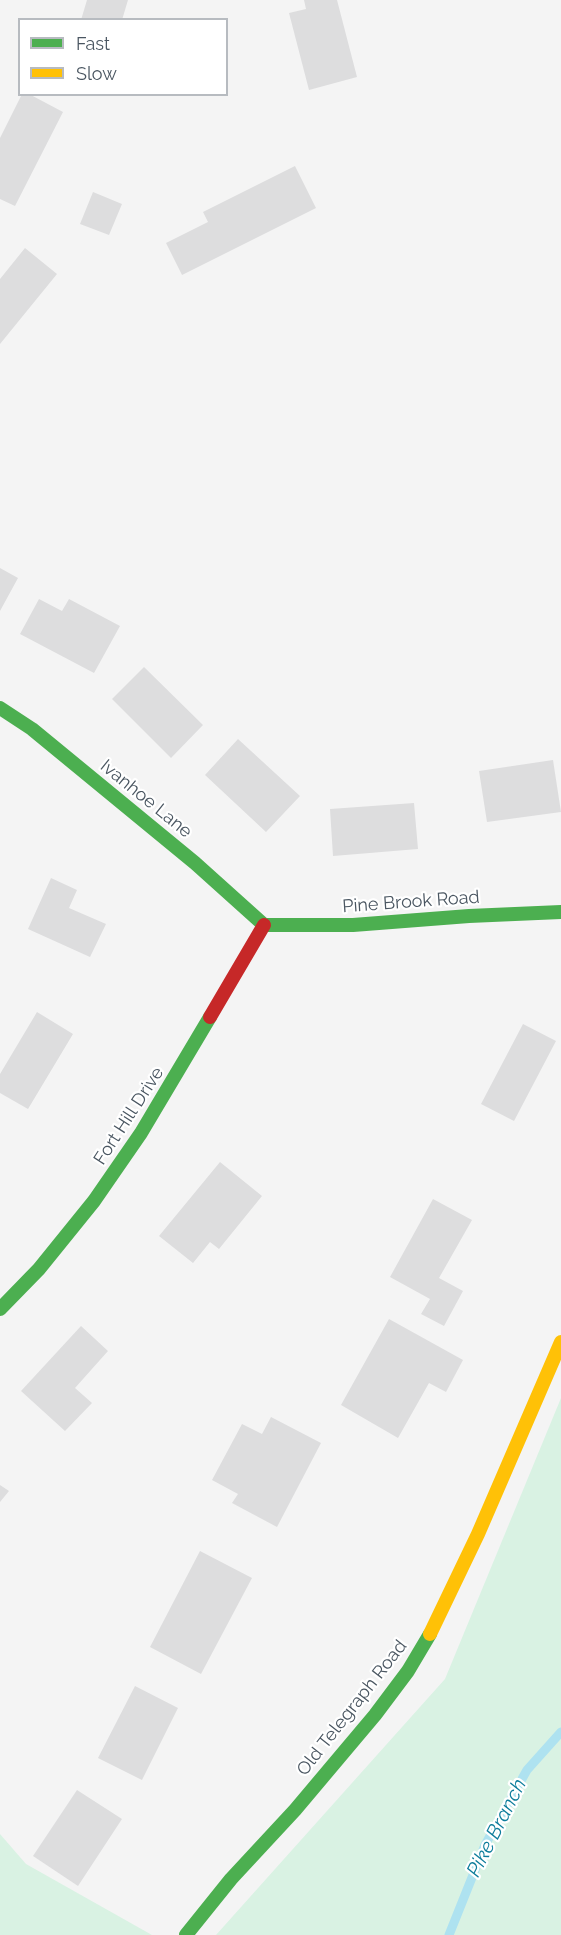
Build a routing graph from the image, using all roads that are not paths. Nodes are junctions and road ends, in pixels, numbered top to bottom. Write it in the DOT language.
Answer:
graph roads {
  1 [pos="0,708"];
  2 [pos="561,912"];
  3 [pos="264,925"];
  4 [pos="0,1309"];
  5 [pos="561,1342"];
  6 [pos="186,1935"];
  1 -- 3 [label="street, Ivanhoe Lane"];
  2 -- 3 [label="street, Pine Brook Road"];
  3 -- 4 [label="street, Fort Hill Drive"];
  5 -- 6 [label="street, Old Telegraph Road"];
}
